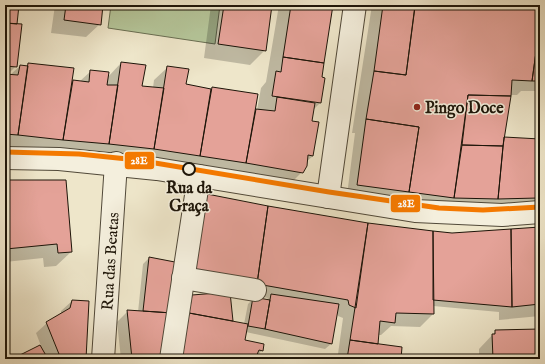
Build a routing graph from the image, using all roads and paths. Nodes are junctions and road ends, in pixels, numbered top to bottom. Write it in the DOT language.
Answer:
graph roads {
  1 [pos="355,5"];
  2 [pos="5,158"];
  3 [pos="116,163"];
  4 [pos="199,176"];
  5 [pos="328,197"];
  6 [pos="540,212"];
  7 [pos="183,278"];
  8 [pos="255,290"];
  9 [pos="104,359"];
  10 [pos="171,359"];
  1 -- 5 [label="street"];
  2 -- 3 [label="street"];
  3 -- 4 [label="street"];
  3 -- 9 [label="street, Rua das Beatas"];
  4 -- 5 [label="street"];
  4 -- 7 [label="street"];
  5 -- 6 [label="street"];
  7 -- 8 [label="street"];
  7 -- 10 [label="street"];
}
